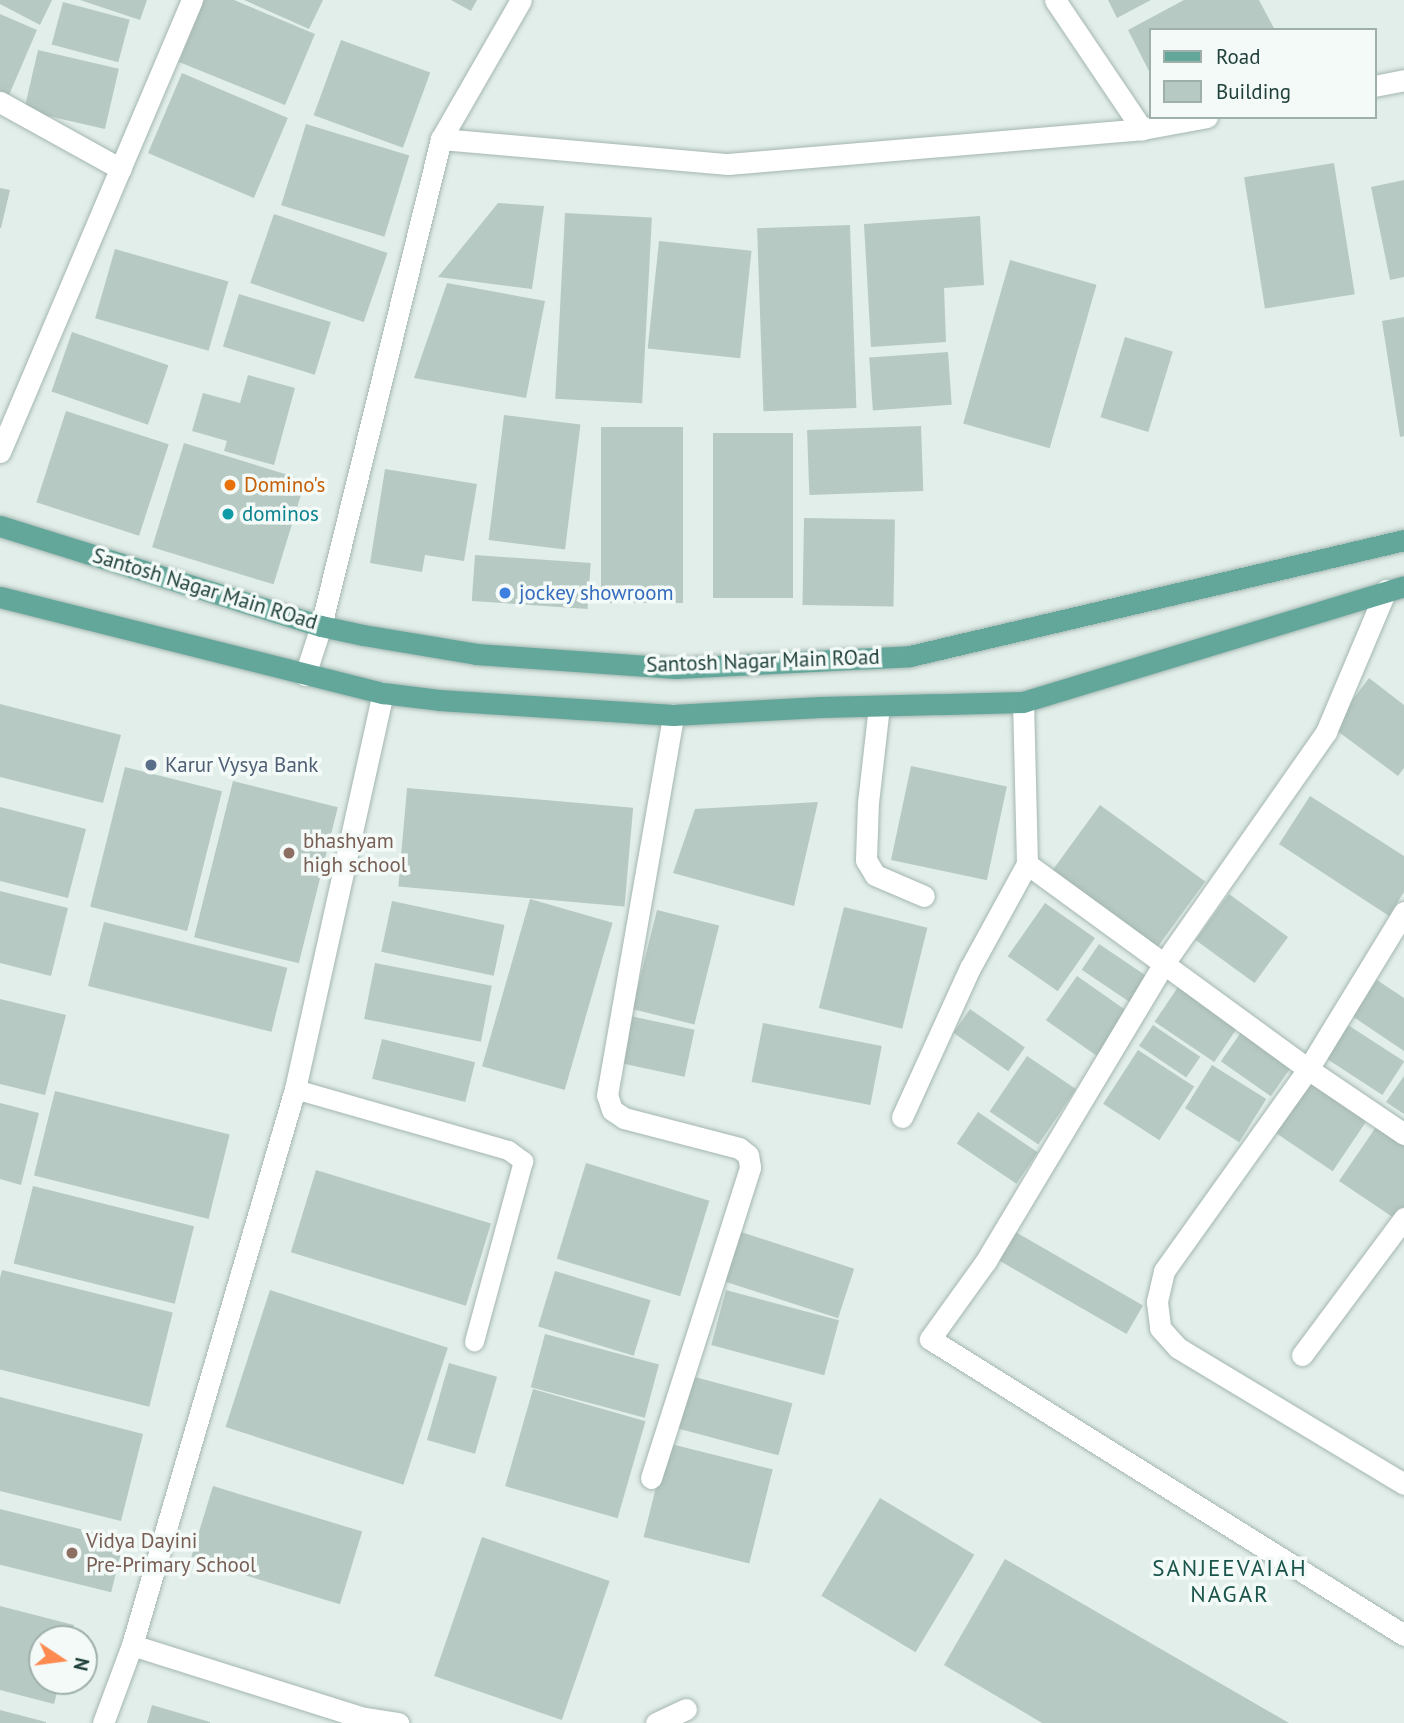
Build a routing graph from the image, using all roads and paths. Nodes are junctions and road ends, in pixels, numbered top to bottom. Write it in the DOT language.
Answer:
graph roads {
  1 [pos="192,0"];
  2 [pos="521,0"];
  3 [pos="1055,0"];
  4 [pos="1404,80"];
  5 [pos="1376,86"];
  6 [pos="0,102"];
  7 [pos="1195,119"];
  8 [pos="1142,129"];
  9 [pos="441,139"];
  10 [pos="121,169"];
  11 [pos="0,452"];
  12 [pos="0,526"];
  13 [pos="1404,540"];
  14 [pos="1395,588"];
  15 [pos="0,597"];
  16 [pos="321,626"];
  17 [pos="305,676"];
  18 [pos="383,693"];
  19 [pos="1023,702"];
  20 [pos="879,706"];
  21 [pos="673,715"];
  22 [pos="1027,864"];
  23 [pos="924,896"];
  24 [pos="1404,912"];
  25 [pos="1163,965"];
  26 [pos="1308,1069"];
  27 [pos="295,1089"];
  28 [pos="902,1117"];
  29 [pos="1404,1134"];
  30 [pos="1404,1218"];
  31 [pos="474,1341"];
  32 [pos="1302,1355"];
  33 [pos="651,1478"];
  34 [pos="1404,1484"];
  35 [pos="1404,1635"];
  36 [pos="132,1645"];
  37 [pos="686,1709"];
  38 [pos="103,1723"];
  39 [pos="399,1723"];
  40 [pos="656,1723"];
  1 -- 10 [label="street"];
  2 -- 9 [label="street"];
  3 -- 8 [label="street"];
  4 -- 5 [label="street"];
  6 -- 10 [label="street"];
  7 -- 8 [label="street"];
  8 -- 9 [label="street"];
  9 -- 16 [label="street"];
  10 -- 11 [label="street"];
  12 -- 16 [label="main road, Santosh Nagar Main ROad"];
  13 -- 16 [label="main road, Santosh Nagar Main ROad"];
  14 -- 19 [label="main road"];
  14 -- 25 [label="street"];
  15 -- 17 [label="main road"];
  16 -- 17 [label="street"];
  17 -- 18 [label="main road"];
  18 -- 21 [label="main road"];
  18 -- 27 [label="street"];
  19 -- 20 [label="main road"];
  19 -- 22 [label="street"];
  20 -- 21 [label="main road"];
  20 -- 23 [label="street"];
  21 -- 33 [label="street"];
  22 -- 25 [label="street"];
  22 -- 28 [label="street"];
  24 -- 26 [label="street"];
  25 -- 26 [label="street"];
  25 -- 35 [label="street"];
  26 -- 29 [label="street"];
  26 -- 34 [label="street"];
  27 -- 31 [label="lane"];
  27 -- 36 [label="street"];
  30 -- 32 [label="street"];
  36 -- 38 [label="street"];
  36 -- 39 [label="street"];
  37 -- 40 [label="street"];
}
